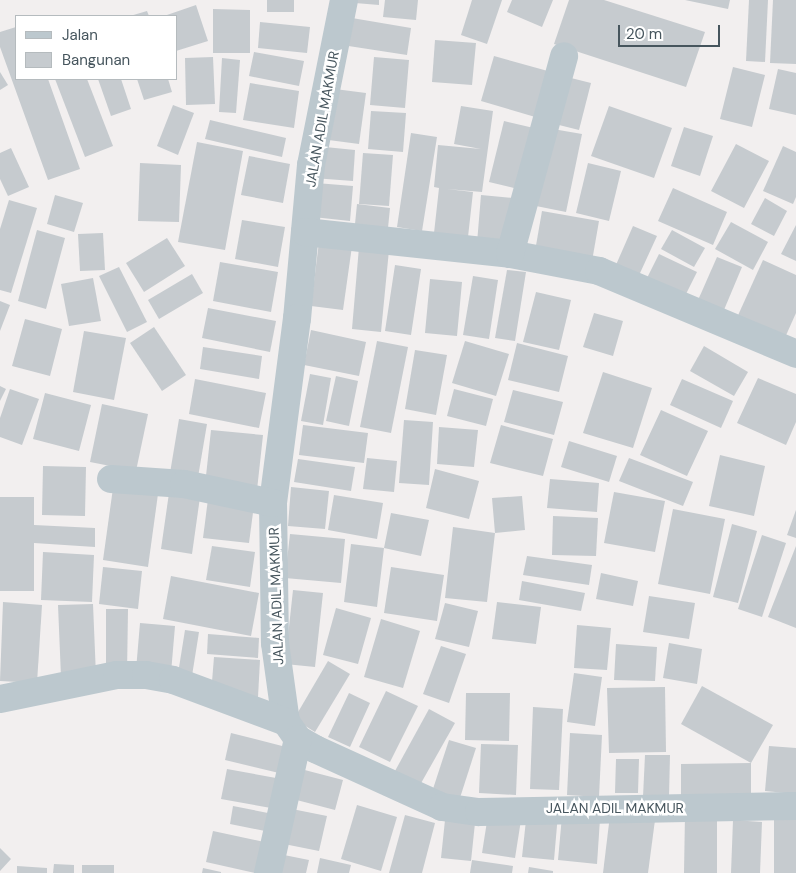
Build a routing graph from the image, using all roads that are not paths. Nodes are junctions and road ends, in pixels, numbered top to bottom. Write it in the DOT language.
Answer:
graph roads {
  1 [pos="344,0"];
  2 [pos="564,56"];
  3 [pos="305,232"];
  4 [pos="510,254"];
  5 [pos="796,354"];
  6 [pos="111,479"];
  7 [pos="273,503"];
  8 [pos="0,699"];
  9 [pos="292,730"];
  10 [pos="796,806"];
  11 [pos="268,873"];
  1 -- 3 [label="street, JALAN ADIL MAKMUR"];
  2 -- 4 [label="street"];
  3 -- 4 [label="street"];
  3 -- 7 [label="street, JALAN ADIL MAKMUR"];
  4 -- 5 [label="street"];
  6 -- 7 [label="street"];
  7 -- 9 [label="street, JALAN ADIL MAKMUR"];
  8 -- 9 [label="street"];
  9 -- 10 [label="street, JALAN ADIL MAKMUR"];
  9 -- 11 [label="street"];
}
